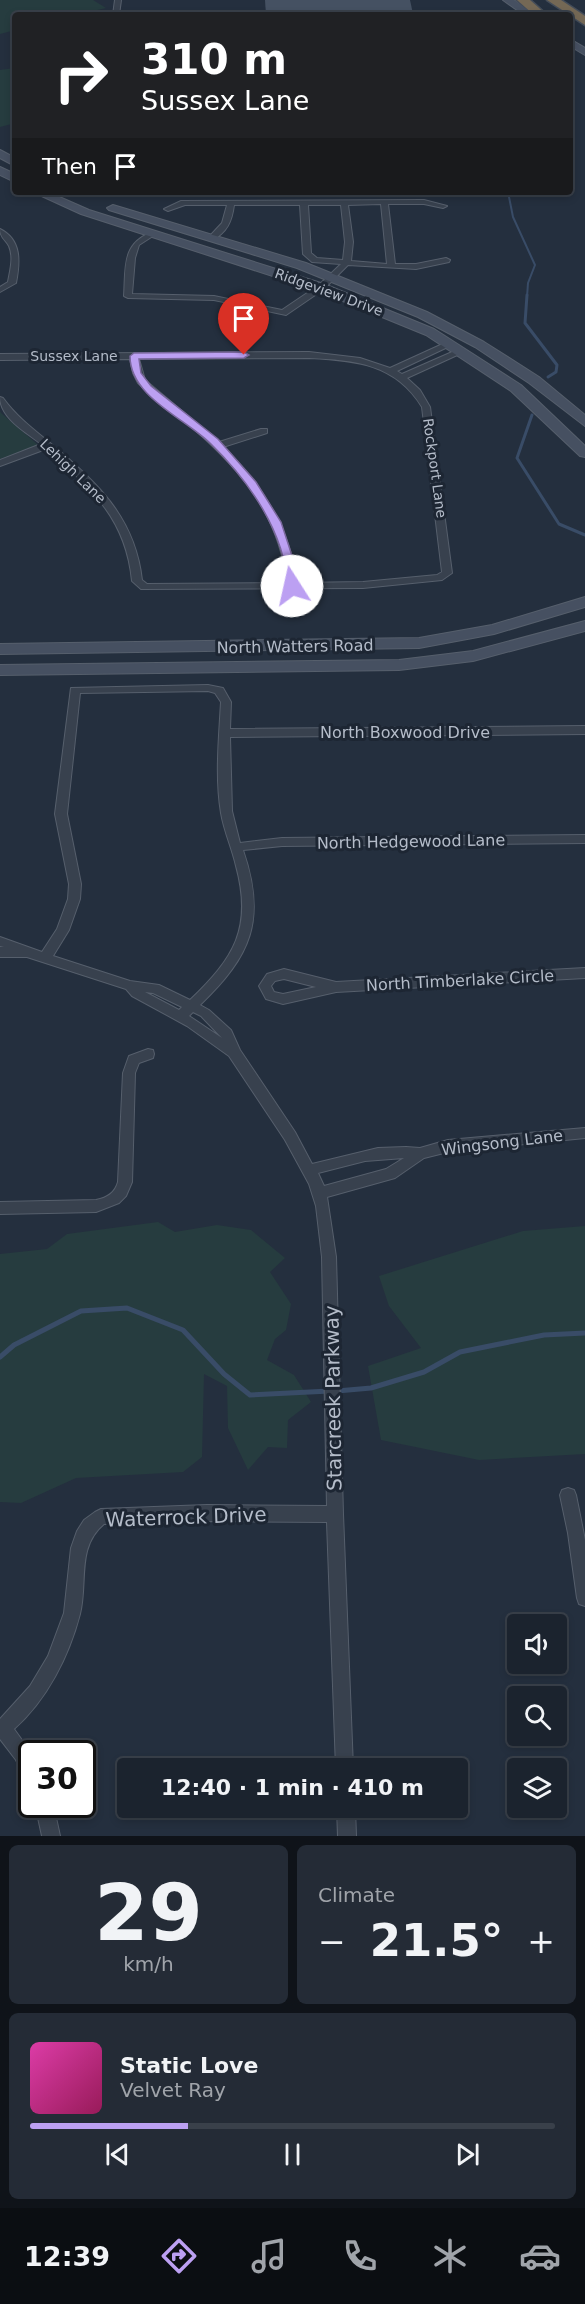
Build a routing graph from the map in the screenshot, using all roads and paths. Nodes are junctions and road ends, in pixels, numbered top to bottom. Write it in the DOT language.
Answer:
graph roads {
  1 [pos="508,0"];
  2 [pos="523,0"];
  3 [pos="553,0"];
  4 [pos="526,12"];
  5 [pos="537,12"];
  6 [pos="571,12"];
  7 [pos="46,195"];
  8 [pos="76,195"];
  9 [pos="344,202"];
  10 [pos="384,202"];
  11 [pos="231,203"];
  12 [pos="304,203"];
  13 [pos="442,206"];
  14 [pos="168,208"];
  15 [pos="0,231"];
  16 [pos="152,234"];
  17 [pos="212,238"];
  18 [pos="446,260"];
  19 [pos="346,263"];
  20 [pos="392,266"];
  21 [pos="333,278"];
  22 [pos="320,287"];
  23 [pos="4,289"];
  24 [pos="450,344"];
  25 [pos="487,346"];
  26 [pos="462,351"];
  27 [pos="134,356"];
  28 [pos="0,357"];
  29 [pos="396,374"];
  30 [pos="559,398"];
  31 [pos="0,400"];
  32 [pos="536,406"];
  33 [pos="585,422"];
  34 [pos="264,431"];
  35 [pos="47,445"];
  36 [pos="219,446"];
  37 [pos="585,453"];
  38 [pos="0,464"];
  39 [pos="292,586"];
  40 [pos="585,602"];
  41 [pos="585,626"];
  42 [pos="0,649"];
  43 [pos="0,670"];
  44 [pos="585,730"];
  45 [pos="225,733"];
  46 [pos="585,839"];
  47 [pos="237,847"];
  48 [pos="0,941"];
  49 [pos="0,952"];
  50 [pos="27,952"];
  51 [pos="46,957"];
  52 [pos="585,973"];
  53 [pos="130,986"];
  54 [pos="336,987"];
  55 [pos="192,1006"];
  56 [pos="180,1017"];
  57 [pos="234,1052"];
  58 [pos="148,1054"];
  59 [pos="585,1133"];
  60 [pos="420,1154"];
  61 [pos="310,1170"];
  62 [pos="320,1193"];
  63 [pos="0,1208"];
  64 [pos="568,1495"];
  65 [pos="335,1514"];
  66 [pos="585,1598"];
  67 [pos="1,1729"];
  68 [pos="18,1749"];
  69 [pos="345,1758"];
  70 [pos="47,1818"];
  71 [pos="346,1818"];
  72 [pos="51,1836"];
  73 [pos="347,1836"];
  1 -- 4 [label="main road"];
  2 -- 5 [label="highway"];
  3 -- 6 [label="highway"];
  7 -- 16 [label="main road, Ridgeview Drive"];
  8 -- 17 [label="main road, Ridgeview Drive"];
  9 -- 10 [label="street"];
  9 -- 12 [label="street"];
  9 -- 19 [label="street"];
  10 -- 13 [label="street"];
  10 -- 20 [label="street"];
  11 -- 12 [label="street"];
  11 -- 14 [label="street"];
  11 -- 17 [label="street"];
  12 -- 19 [label="street"];
  15 -- 23 [label="street"];
  16 -- 22 [label="main road, Ridgeview Drive"];
  16 -- 22 [label="street"];
  17 -- 21 [label="main road, Ridgeview Drive"];
  18 -- 20 [label="street"];
  19 -- 20 [label="street"];
  19 -- 21 [label="street"];
  21 -- 22 [label="street"];
  21 -- 25 [label="main road, Ridgeview Drive"];
  22 -- 24 [label="main road, Ridgeview Drive"];
  24 -- 25 [label="main road"];
  24 -- 26 [label="main road, Ridgeview Drive"];
  24 -- 29 [label="street"];
  25 -- 30 [label="main road, Ridgeview Drive"];
  26 -- 29 [label="street"];
  26 -- 32 [label="main road, Ridgeview Drive"];
  27 -- 28 [label="street, Sussex Lane"];
  27 -- 29 [label="street, Sussex Lane"];
  27 -- 36 [label="street"];
  29 -- 39 [label="street, Rockport Lane"];
  30 -- 32 [label="main road"];
  30 -- 33 [label="main road, Ridgeview Drive"];
  31 -- 35 [label="street, Lehigh Lane"];
  32 -- 37 [label="main road, Ridgeview Drive"];
  34 -- 36 [label="street"];
  35 -- 38 [label="street"];
  35 -- 39 [label="street, Lehigh Lane"];
  36 -- 39 [label="street"];
  40 -- 42 [label="main road, North Watters Road"];
  41 -- 43 [label="main road, North Watters Road"];
  44 -- 45 [label="street, North Boxwood Drive"];
  45 -- 47 [label="street"];
  45 -- 51 [label="street"];
  46 -- 47 [label="street, North Hedgewood Lane"];
  47 -- 55 [label="street"];
  48 -- 50 [label="street, Starcreek Parkway"];
  49 -- 50 [label="street, Starcreek Parkway"];
  50 -- 51 [label="street, Starcreek Parkway"];
  51 -- 53 [label="street, Starcreek Parkway"];
  52 -- 54 [label="street, North Timberlake Circle"];
  53 -- 55 [label="street, Starcreek Parkway"];
  53 -- 56 [label="street, Starcreek Parkway"];
  54 -- 54 [label="street, North Timberlake Circle"];
  55 -- 56 [label="street"];
  55 -- 57 [label="street, Starcreek Parkway"];
  56 -- 57 [label="street, Starcreek Parkway"];
  57 -- 61 [label="street, Starcreek Parkway"];
  58 -- 63 [label="street"];
  59 -- 60 [label="street, Wingsong Lane"];
  60 -- 61 [label="street, Wingsong Lane"];
  60 -- 62 [label="street, Wingsong Lane"];
  61 -- 62 [label="street, Starcreek Parkway"];
  62 -- 65 [label="street, Starcreek Parkway"];
  64 -- 66 [label="street"];
  65 -- 67 [label="street, Waterrock Drive"];
  65 -- 69 [label="street, Starcreek Parkway"];
  67 -- 68 [label="street"];
  70 -- 72 [label="street"];
  71 -- 73 [label="street"];
}
